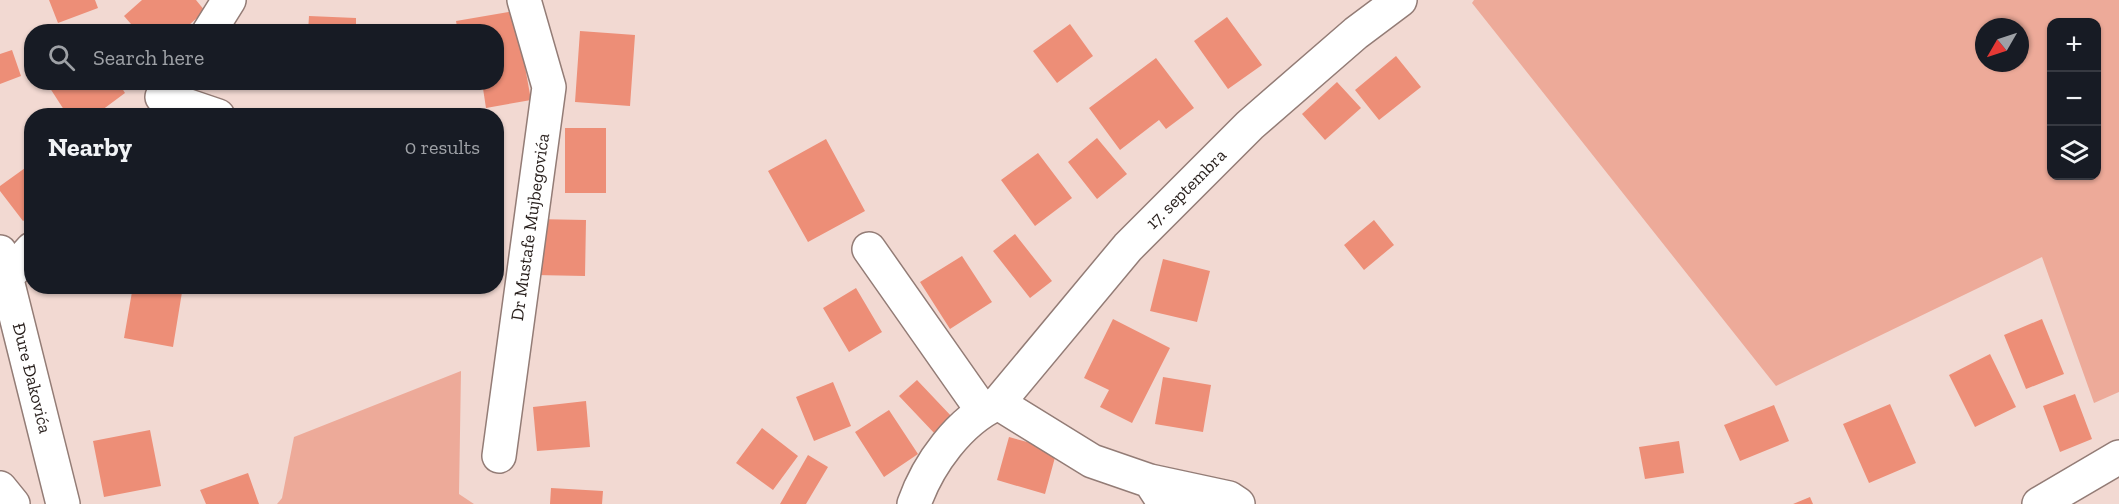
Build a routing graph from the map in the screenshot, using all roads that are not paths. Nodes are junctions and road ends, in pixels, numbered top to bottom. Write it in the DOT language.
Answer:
graph roads {
  1 [pos="229,0"];
  2 [pos="524,0"];
  3 [pos="1400,0"];
  4 [pos="214,24"];
  5 [pos="161,98"];
  6 [pos="193,108"];
  7 [pos="869,249"];
  8 [pos="24,253"];
  9 [pos="4,264"];
  10 [pos="990,406"];
  11 [pos="499,456"];
  12 [pos="2119,457"];
  13 [pos="0,488"];
  14 [pos="1158,493"];
  15 [pos="13,504"];
  16 [pos="63,504"];
  17 [pos="914,504"];
  18 [pos="1238,504"];
  19 [pos="2039,504"];
  1 -- 4 [label="street"];
  2 -- 11 [label="street, Dr Mustafe Mujbegovića"];
  3 -- 10 [label="street, 17. septembra"];
  5 -- 6 [label="street"];
  7 -- 10 [label="street"];
  8 -- 9 [label="street"];
  9 -- 16 [label="street, Đure Đakovića"];
  10 -- 14 [label="street"];
  10 -- 17 [label="street, 17. septembra"];
  12 -- 19 [label="street"];
  13 -- 15 [label="street"];
  14 -- 18 [label="street"];
}
